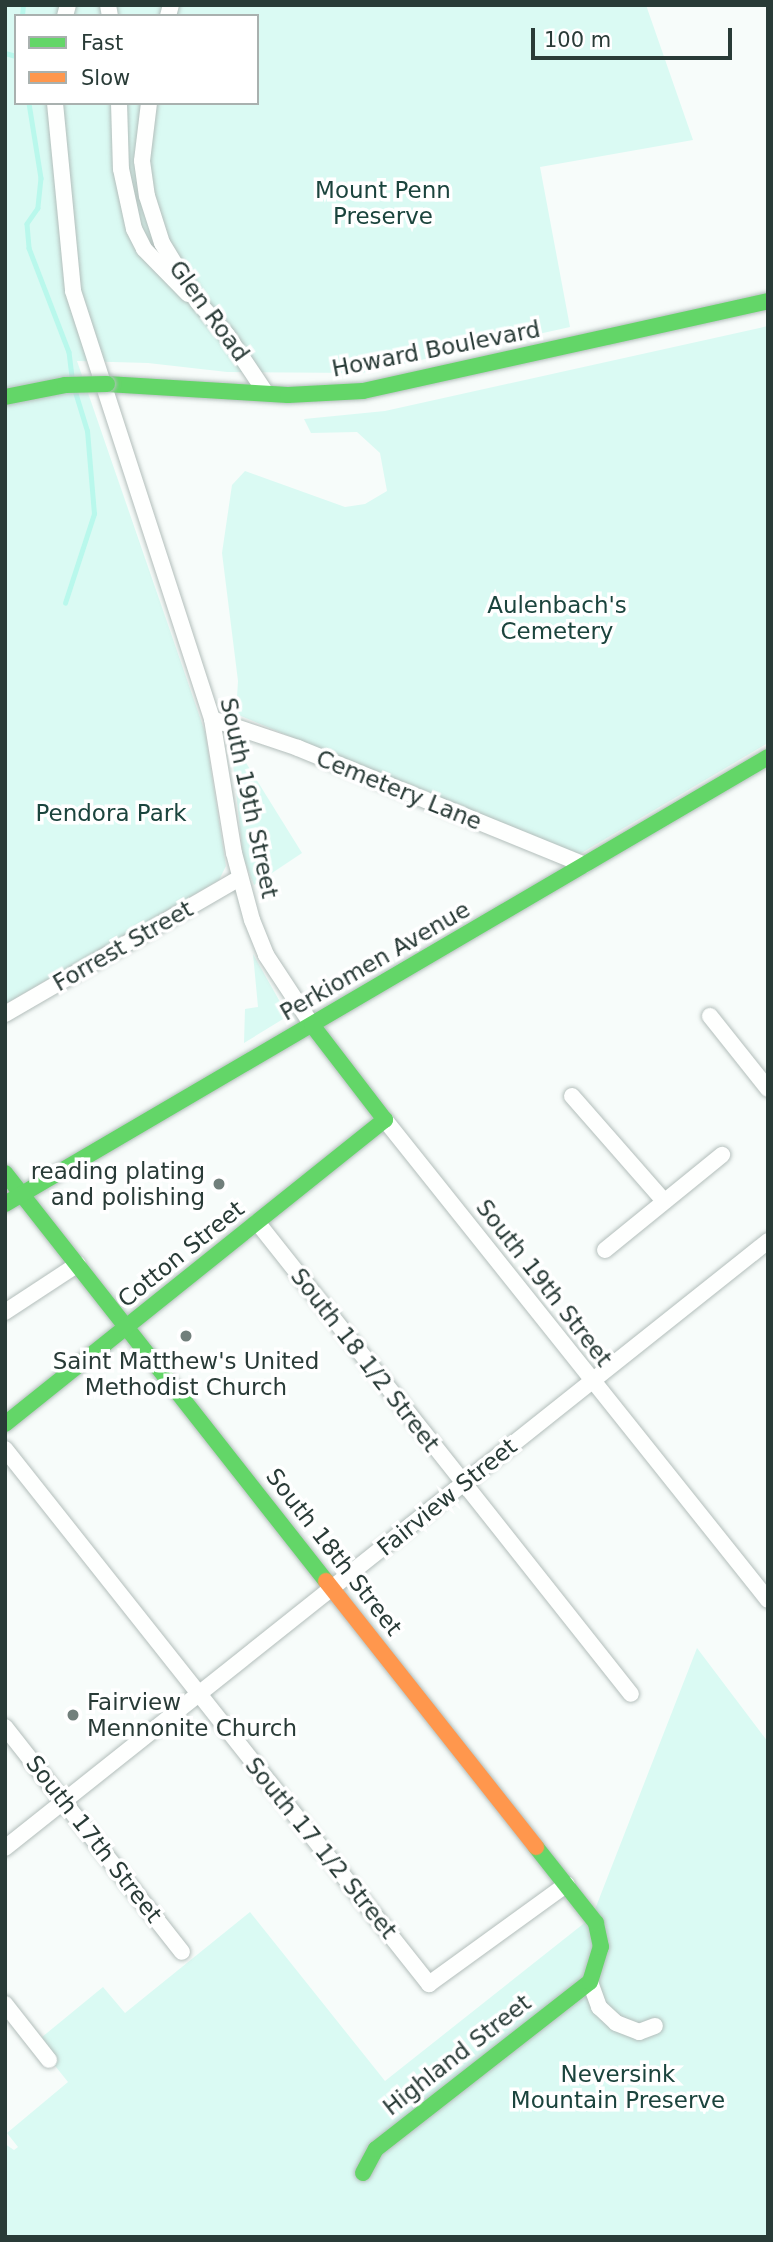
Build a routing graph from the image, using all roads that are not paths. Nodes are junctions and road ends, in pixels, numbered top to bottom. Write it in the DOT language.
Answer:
graph roads {
  1 [pos="55,105"];
  2 [pos="119,105"];
  3 [pos="149,105"];
  4 [pos="768,301"];
  5 [pos="198,302"];
  6 [pos="266,393"];
  7 [pos="5,397"];
  8 [pos="212,719"];
  9 [pos="768,757"];
  10 [pos="584,865"];
  11 [pos="240,878"];
  12 [pos="5,1014"];
  13 [pos="710,1016"];
  14 [pos="312,1025"];
  15 [pos="768,1089"];
  16 [pos="572,1096"];
  17 [pos="386,1120"];
  18 [pos="722,1155"];
  19 [pos="5,1173"];
  20 [pos="22,1194"];
  21 [pos="664,1201"];
  22 [pos="5,1204"];
  23 [pos="257,1222"];
  24 [pos="768,1241"];
  25 [pos="605,1250"];
  26 [pos="78,1264"];
  27 [pos="5,1312"];
  28 [pos="128,1326"];
  29 [pos="592,1381"];
  30 [pos="5,1424"];
  31 [pos="5,1449"];
  32 [pos="463,1483"];
  33 [pos="333,1587"];
  34 [pos="768,1600"];
  35 [pos="631,1694"];
  36 [pos="198,1695"];
  37 [pos="5,1727"];
  38 [pos="64,1801"];
  39 [pos="5,1847"];
  40 [pos="567,1884"];
  41 [pos="183,1952"];
  42 [pos="594,1976"];
  43 [pos="5,2004"];
  44 [pos="654,2026"];
  45 [pos="49,2060"];
  46 [pos="363,2173"];
  1 -- 8 [label="street, South 19th Street"];
  2 -- 5 [label="street"];
  3 -- 5 [label="street, Glen Road"];
  4 -- 6 [label="street, Howard Boulevard"];
  5 -- 6 [label="street, Glen Road"];
  6 -- 7 [label="street, Howard Boulevard, bridge"];
  8 -- 10 [label="street, Cemetery Lane"];
  8 -- 11 [label="street, South 19th Street"];
  9 -- 10 [label="street, Perkiomen Avenue"];
  10 -- 14 [label="street, Perkiomen Avenue"];
  11 -- 12 [label="street, Forrest Street"];
  11 -- 14 [label="street, South 19th Street"];
  13 -- 15 [label="street"];
  14 -- 17 [label="street, South 19th Street"];
  14 -- 20 [label="street, Perkiomen Avenue"];
  16 -- 21 [label="street"];
  17 -- 23 [label="street, Cotton Street"];
  17 -- 29 [label="street, South 19th Street"];
  18 -- 21 [label="street"];
  19 -- 20 [label="street, South 18th Street"];
  20 -- 22 [label="street, Perkiomen Avenue"];
  20 -- 26 [label="street, South 18th Street"];
  21 -- 25 [label="street"];
  23 -- 28 [label="street, Cotton Street"];
  23 -- 32 [label="street, South 18 1/2 Street"];
  24 -- 29 [label="street, Fairview Street"];
  26 -- 27 [label="street"];
  26 -- 28 [label="street, South 18th Street"];
  28 -- 30 [label="street, Cotton Street"];
  28 -- 33 [label="street, South 18th Street"];
  29 -- 32 [label="street, Fairview Street"];
  29 -- 34 [label="street, South 19th Street"];
  31 -- 36 [label="street, South 17 1/2 Street"];
  32 -- 33 [label="street, Fairview Street"];
  32 -- 35 [label="street, South 18 1/2 Street"];
  33 -- 36 [label="street, Fairview Street"];
  33 -- 40 [label="street, South 18th Street"];
  36 -- 38 [label="street, Fairview Street"];
  36 -- 40 [label="street, South 17 1/2 Street"];
  37 -- 38 [label="street, South 17th Street"];
  38 -- 39 [label="street, Fairview Street"];
  38 -- 41 [label="street, South 17th Street"];
  40 -- 42 [label="street, South 18th Street"];
  42 -- 44 [label="street"];
  42 -- 46 [label="street, Highland Street"];
  43 -- 45 [label="street"];
}
